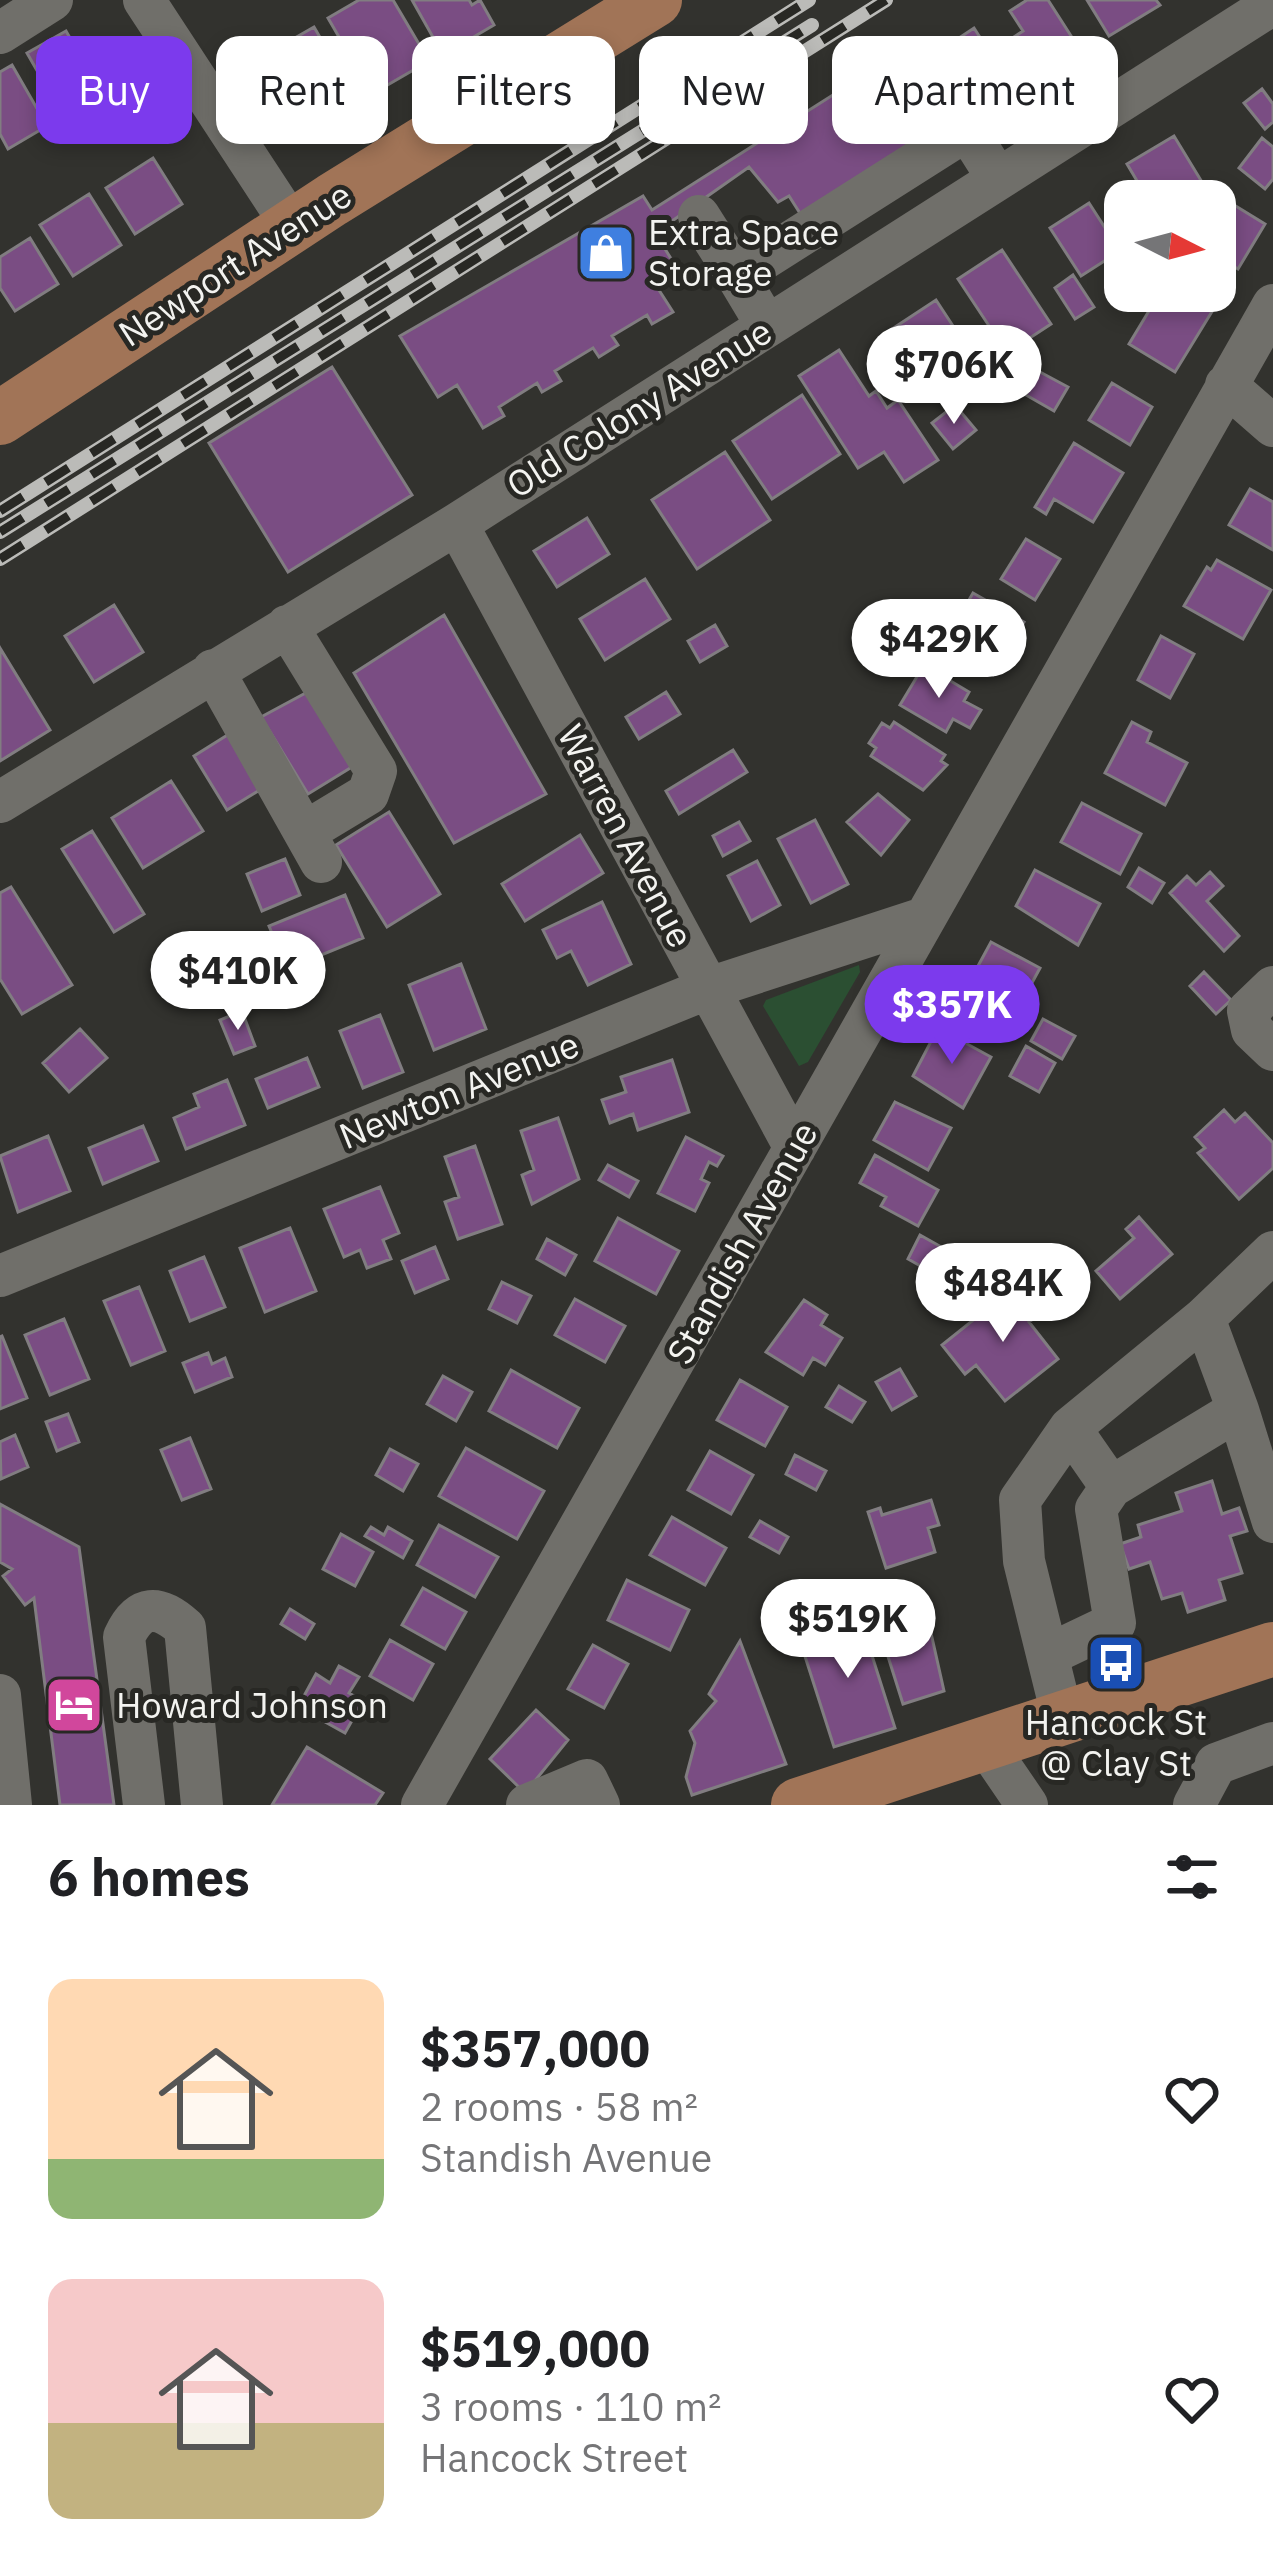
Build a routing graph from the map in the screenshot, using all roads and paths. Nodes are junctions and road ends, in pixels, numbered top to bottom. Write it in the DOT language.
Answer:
graph roads {
  1 [pos="52,0"];
  2 [pos="144,0"];
  3 [pos="655,0"];
  4 [pos="1273,4"];
  5 [pos="0,33"];
  6 [pos="998,179"];
  7 [pos="699,216"];
  8 [pos="292,226"];
  9 [pos="736,276"];
  10 [pos="1273,305"];
  11 [pos="767,326"];
  12 [pos="1226,385"];
  13 [pos="0,418"];
  14 [pos="1273,425"];
  15 [pos="457,524"];
  16 [pos="287,626"];
  17 [pos="213,670"];
  18 [pos="0,802"];
  19 [pos="924,918"];
  20 [pos="1273,987"];
  21 [pos="709,988"];
  22 [pos="1273,1050"];
  23 [pos="795,1148"];
  24 [pos="1273,1252"];
  25 [pos="0,1276"];
  26 [pos="1204,1318"];
  27 [pos="1238,1410"];
  28 [pos="1070,1428"];
  29 [pos="1263,1450"];
  30 [pos="1112,1487"];
  31 [pos="1273,1522"];
  32 [pos="1273,1649"];
  33 [pos="1050,1654"];
  34 [pos="0,1694"];
  35 [pos="1063,1719"];
  36 [pos="984,1742"];
  37 [pos="1273,1742"];
  38 [pos="11,1805"];
  39 [pos="144,1805"];
  40 [pos="202,1805"];
  41 [pos="422,1805"];
  42 [pos="527,1805"];
  43 [pos="599,1805"];
  44 [pos="798,1805"];
  45 [pos="1028,1805"];
  46 [pos="1194,1805"];
  1 -- 5 [label="street"];
  2 -- 8 [label="street"];
  3 -- 8 [label="main road, Newport Avenue"];
  4 -- 6 [label="street, Old Colony Avenue"];
  6 -- 9 [label="street"];
  6 -- 11 [label="street, Old Colony Avenue"];
  7 -- 9 [label="street"];
  8 -- 13 [label="main road, Newport Avenue"];
  9 -- 11 [label="street"];
  10 -- 12 [label="street, Standish Avenue"];
  11 -- 15 [label="street, Old Colony Avenue"];
  12 -- 14 [label="street"];
  12 -- 19 [label="street, Standish Avenue"];
  15 -- 16 [label="street, Old Colony Avenue"];
  15 -- 21 [label="street, Warren Avenue"];
  16 -- 17 [label="street, Old Colony Avenue"];
  16 -- 17 [label="street"];
  17 -- 18 [label="street, Old Colony Avenue"];
  19 -- 21 [label="street, Newton Avenue"];
  19 -- 23 [label="street, Standish Avenue"];
  20 -- 22 [label="street"];
  21 -- 23 [label="street, Warren Avenue"];
  21 -- 25 [label="street, Newton Avenue"];
  23 -- 41 [label="street, Standish Avenue"];
  24 -- 26 [label="street"];
  26 -- 27 [label="street"];
  26 -- 28 [label="street"];
  27 -- 29 [label="street"];
  27 -- 30 [label="street"];
  28 -- 30 [label="street"];
  28 -- 33 [label="street"];
  29 -- 31 [label="street"];
  30 -- 33 [label="street"];
  32 -- 35 [label="main road"];
  33 -- 35 [label="street"];
  34 -- 38 [label="street"];
  35 -- 36 [label="main road"];
  36 -- 44 [label="main road"];
  36 -- 45 [label="street"];
  37 -- 46 [label="street"];
  39 -- 40 [label="street"];
  42 -- 43 [label="street"];
}
